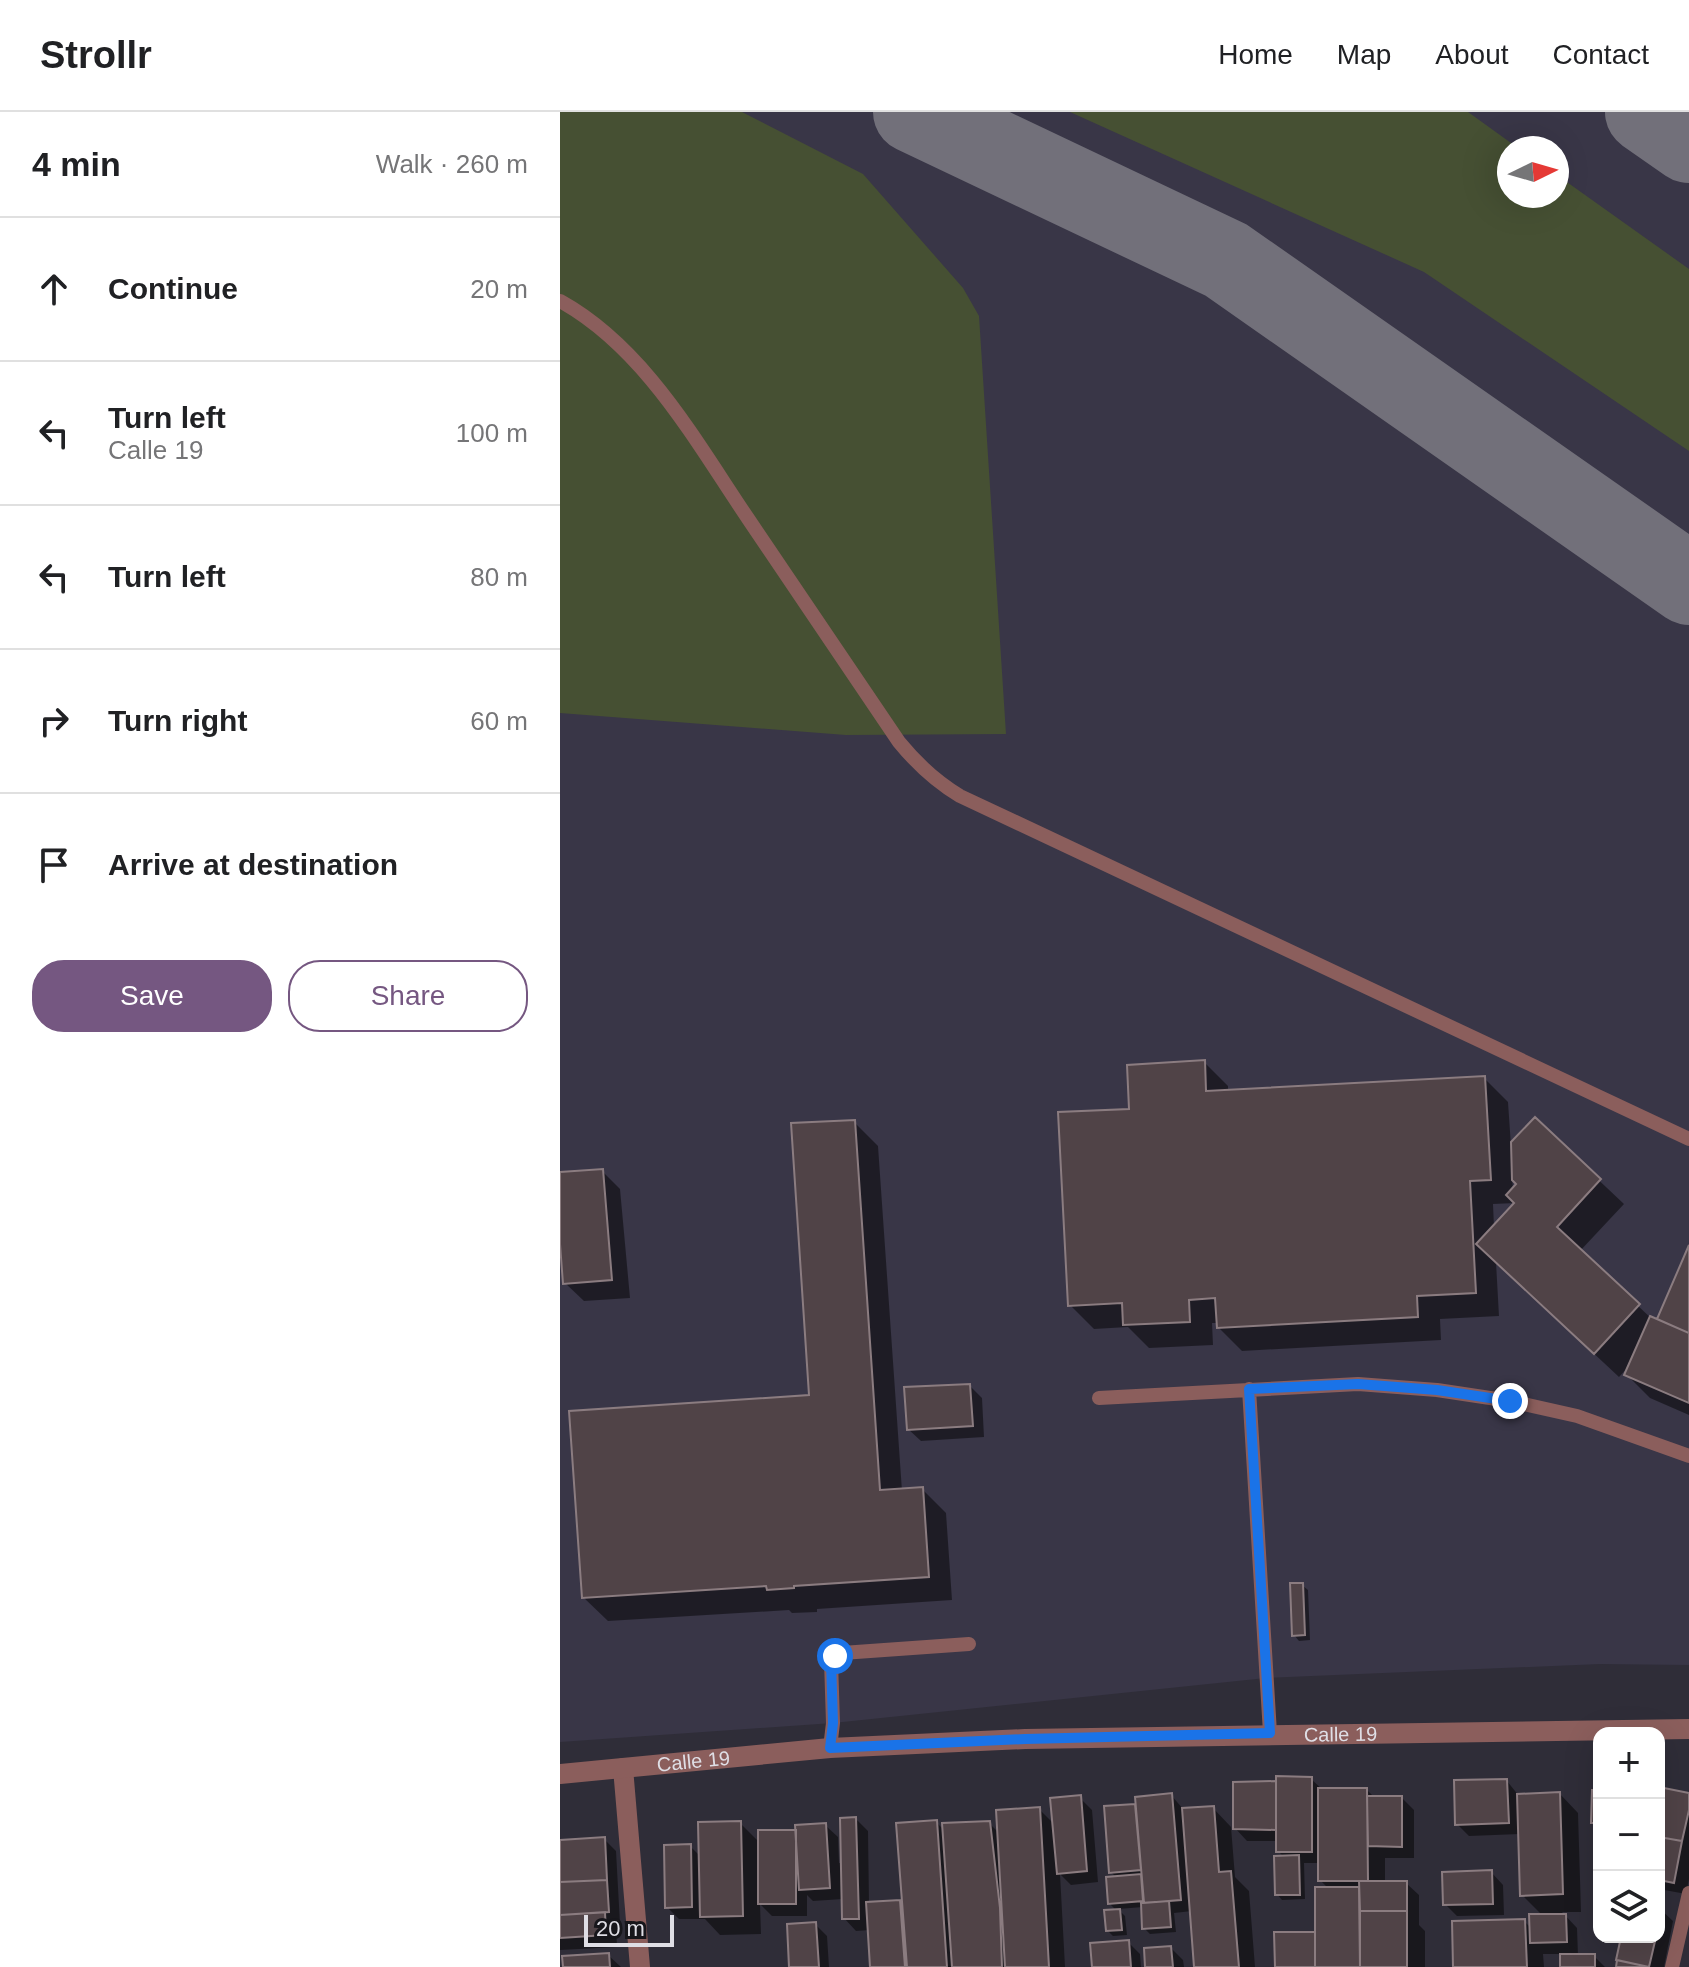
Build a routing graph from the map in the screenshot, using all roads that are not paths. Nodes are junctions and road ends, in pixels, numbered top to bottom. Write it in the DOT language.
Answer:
graph roads {
  1 [pos="560,301"];
  2 [pos="1689,1139"];
  3 [pos="1249,1389"];
  4 [pos="1099,1398"];
  5 [pos="1689,1456"];
  6 [pos="969,1644"];
  7 [pos="1689,1729"];
  8 [pos="1270,1733"];
  9 [pos="830,1748"];
  10 [pos="623,1768"];
  11 [pos="560,1774"];
  12 [pos="1689,1893"];
  13 [pos="640,1967"];
  14 [pos="1672,1967"];
  1 -- 2 [label="lane"];
  3 -- 4 [label="lane"];
  3 -- 5 [label="lane"];
  3 -- 8 [label="lane"];
  6 -- 9 [label="lane"];
  7 -- 8 [label="street, Calle 19"];
  8 -- 9 [label="street, Calle 19"];
  9 -- 10 [label="street, Calle 19"];
  10 -- 11 [label="street, Calle 19"];
  10 -- 13 [label="street"];
  12 -- 14 [label="lane"];
}
